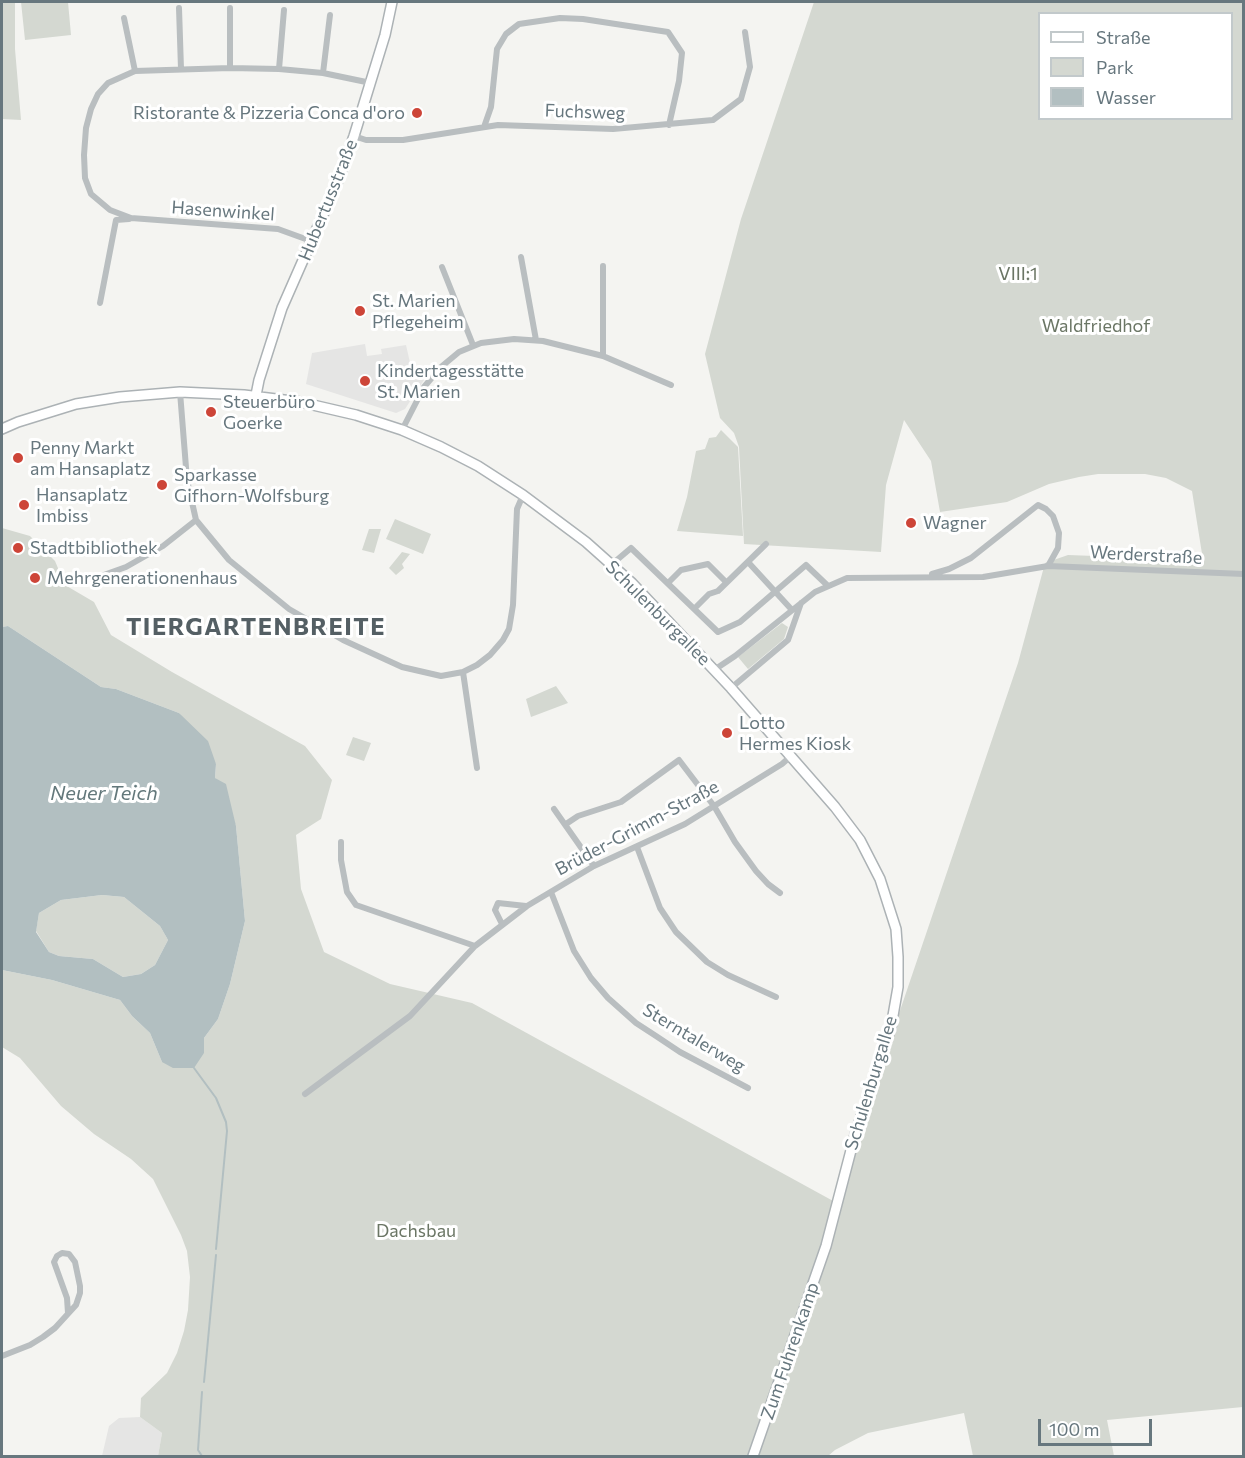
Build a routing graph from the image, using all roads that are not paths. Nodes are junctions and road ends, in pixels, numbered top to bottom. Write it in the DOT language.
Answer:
graph roads {
  1 [pos="392,2"];
  2 [pos="179,8"];
  3 [pos="230,8"];
  4 [pos="284,10"];
  5 [pos="330,15"];
  6 [pos="124,18"];
  7 [pos="745,32"];
  8 [pos="230,68"];
  9 [pos="181,69"];
  10 [pos="279,69"];
  11 [pos="135,71"];
  12 [pos="323,73"];
  13 [pos="371,83"];
  14 [pos="669,125"];
  15 [pos="484,126"];
  16 [pos="354,136"];
  17 [pos="131,218"];
  18 [pos="311,241"];
  19 [pos="520,257"];
  20 [pos="603,266"];
  21 [pos="442,267"];
  22 [pos="100,303"];
  23 [pos="536,340"];
  24 [pos="473,345"];
  25 [pos="603,356"];
  26 [pos="671,385"];
  27 [pos="180,392"];
  28 [pos="256,395"];
  29 [pos="2,429"];
  30 [pos="402,430"];
  31 [pos="523,495"];
  32 [pos="196,520"];
  33 [pos="766,544"];
  34 [pos="748,562"];
  35 [pos="612,565"];
  36 [pos="1048,566"];
  37 [pos="1244,574"];
  38 [pos="926,576"];
  39 [pos="87,581"];
  40 [pos="726,582"];
  41 [pos="668,584"];
  42 [pos="827,585"];
  43 [pos="777,592"];
  44 [pos="801,602"];
  45 [pos="694,609"];
  46 [pos="792,610"];
  47 [pos="714,670"];
  48 [pos="463,672"];
  49 [pos="731,688"];
  50 [pos="791,756"];
  51 [pos="477,768"];
  52 [pos="714,806"];
  53 [pos="554,809"];
  54 [pos="566,824"];
  55 [pos="341,842"];
  56 [pos="637,847"];
  57 [pos="594,866"];
  58 [pos="551,892"];
  59 [pos="780,893"];
  60 [pos="527,906"];
  61 [pos="502,924"];
  62 [pos="475,946"];
  63 [pos="776,997"];
  64 [pos="748,1088"];
  65 [pos="305,1094"];
  66 [pos="826,1246"];
  67 [pos="68,1313"];
  68 [pos="2,1356"];
  69 [pos="753,1456"];
  1 -- 13 [label="street, Hubertusstraße"];
  2 -- 9 [label="street"];
  3 -- 8 [label="street"];
  4 -- 10 [label="street"];
  5 -- 12 [label="street"];
  6 -- 11 [label="street"];
  7 -- 14 [label="street, Fuchsweg"];
  8 -- 9 [label="street, Hasenwinkel"];
  8 -- 10 [label="street, Hasenwinkel"];
  9 -- 11 [label="street, Hasenwinkel"];
  10 -- 12 [label="street, Hasenwinkel"];
  11 -- 17 [label="street, Hasenwinkel"];
  12 -- 13 [label="street, Hasenwinkel"];
  13 -- 16 [label="street, Hubertusstraße"];
  14 -- 15 [label="street, Fuchsweg"];
  14 -- 15 [label="street"];
  15 -- 16 [label="street, Fuchsweg"];
  16 -- 18 [label="street, Hubertusstraße"];
  17 -- 18 [label="street, Hasenwinkel"];
  17 -- 22 [label="street"];
  18 -- 28 [label="street, Hubertusstraße"];
  19 -- 23 [label="street"];
  20 -- 25 [label="street"];
  21 -- 24 [label="street"];
  23 -- 24 [label="street"];
  23 -- 25 [label="street"];
  24 -- 30 [label="street"];
  25 -- 26 [label="street"];
  27 -- 28 [label="street, Schulenburgallee"];
  27 -- 29 [label="street, Schulenburgallee"];
  27 -- 32 [label="street"];
  28 -- 30 [label="street, Schulenburgallee"];
  30 -- 31 [label="street, Schulenburgallee"];
  31 -- 35 [label="street, Schulenburgallee"];
  31 -- 48 [label="street"];
  32 -- 39 [label="street"];
  32 -- 48 [label="street"];
  33 -- 34 [label="street"];
  34 -- 40 [label="street"];
  34 -- 43 [label="street"];
  35 -- 41 [label="street"];
  35 -- 47 [label="street, Schulenburgallee"];
  36 -- 37 [label="street, Werderstraße"];
  36 -- 38 [label="street, Werderstraße"];
  36 -- 38 [label="street, Werderstraße"];
  38 -- 42 [label="street, Werderstraße"];
  40 -- 41 [label="street"];
  40 -- 45 [label="street"];
  41 -- 45 [label="street"];
  42 -- 43 [label="street"];
  42 -- 44 [label="street, Werderstraße"];
  43 -- 45 [label="street"];
  43 -- 46 [label="street"];
  44 -- 46 [label="street, Werderstraße"];
  44 -- 49 [label="street"];
  46 -- 47 [label="street, Werderstraße"];
  47 -- 49 [label="street, Schulenburgallee"];
  48 -- 51 [label="street"];
  49 -- 50 [label="street, Schulenburgallee"];
  50 -- 52 [label="street, Brüder-Grimm-Straße"];
  50 -- 66 [label="street, Schulenburgallee"];
  52 -- 54 [label="street"];
  52 -- 56 [label="street, Brüder-Grimm-Straße"];
  52 -- 59 [label="street"];
  53 -- 54 [label="street"];
  54 -- 57 [label="street"];
  55 -- 62 [label="street"];
  56 -- 57 [label="street, Brüder-Grimm-Straße"];
  56 -- 63 [label="street"];
  57 -- 58 [label="street, Brüder-Grimm-Straße"];
  58 -- 60 [label="street, Brüder-Grimm-Straße"];
  58 -- 64 [label="street, Sterntalerweg"];
  60 -- 61 [label="street, Brüder-Grimm-Straße"];
  60 -- 61 [label="street"];
  61 -- 62 [label="street, Brüder-Grimm-Straße"];
  62 -- 65 [label="street, Brüder-Grimm-Straße"];
  66 -- 69 [label="street, Zum Fuhrenkamp"];
  67 -- 67 [label="street"];
  67 -- 68 [label="street"];
}
